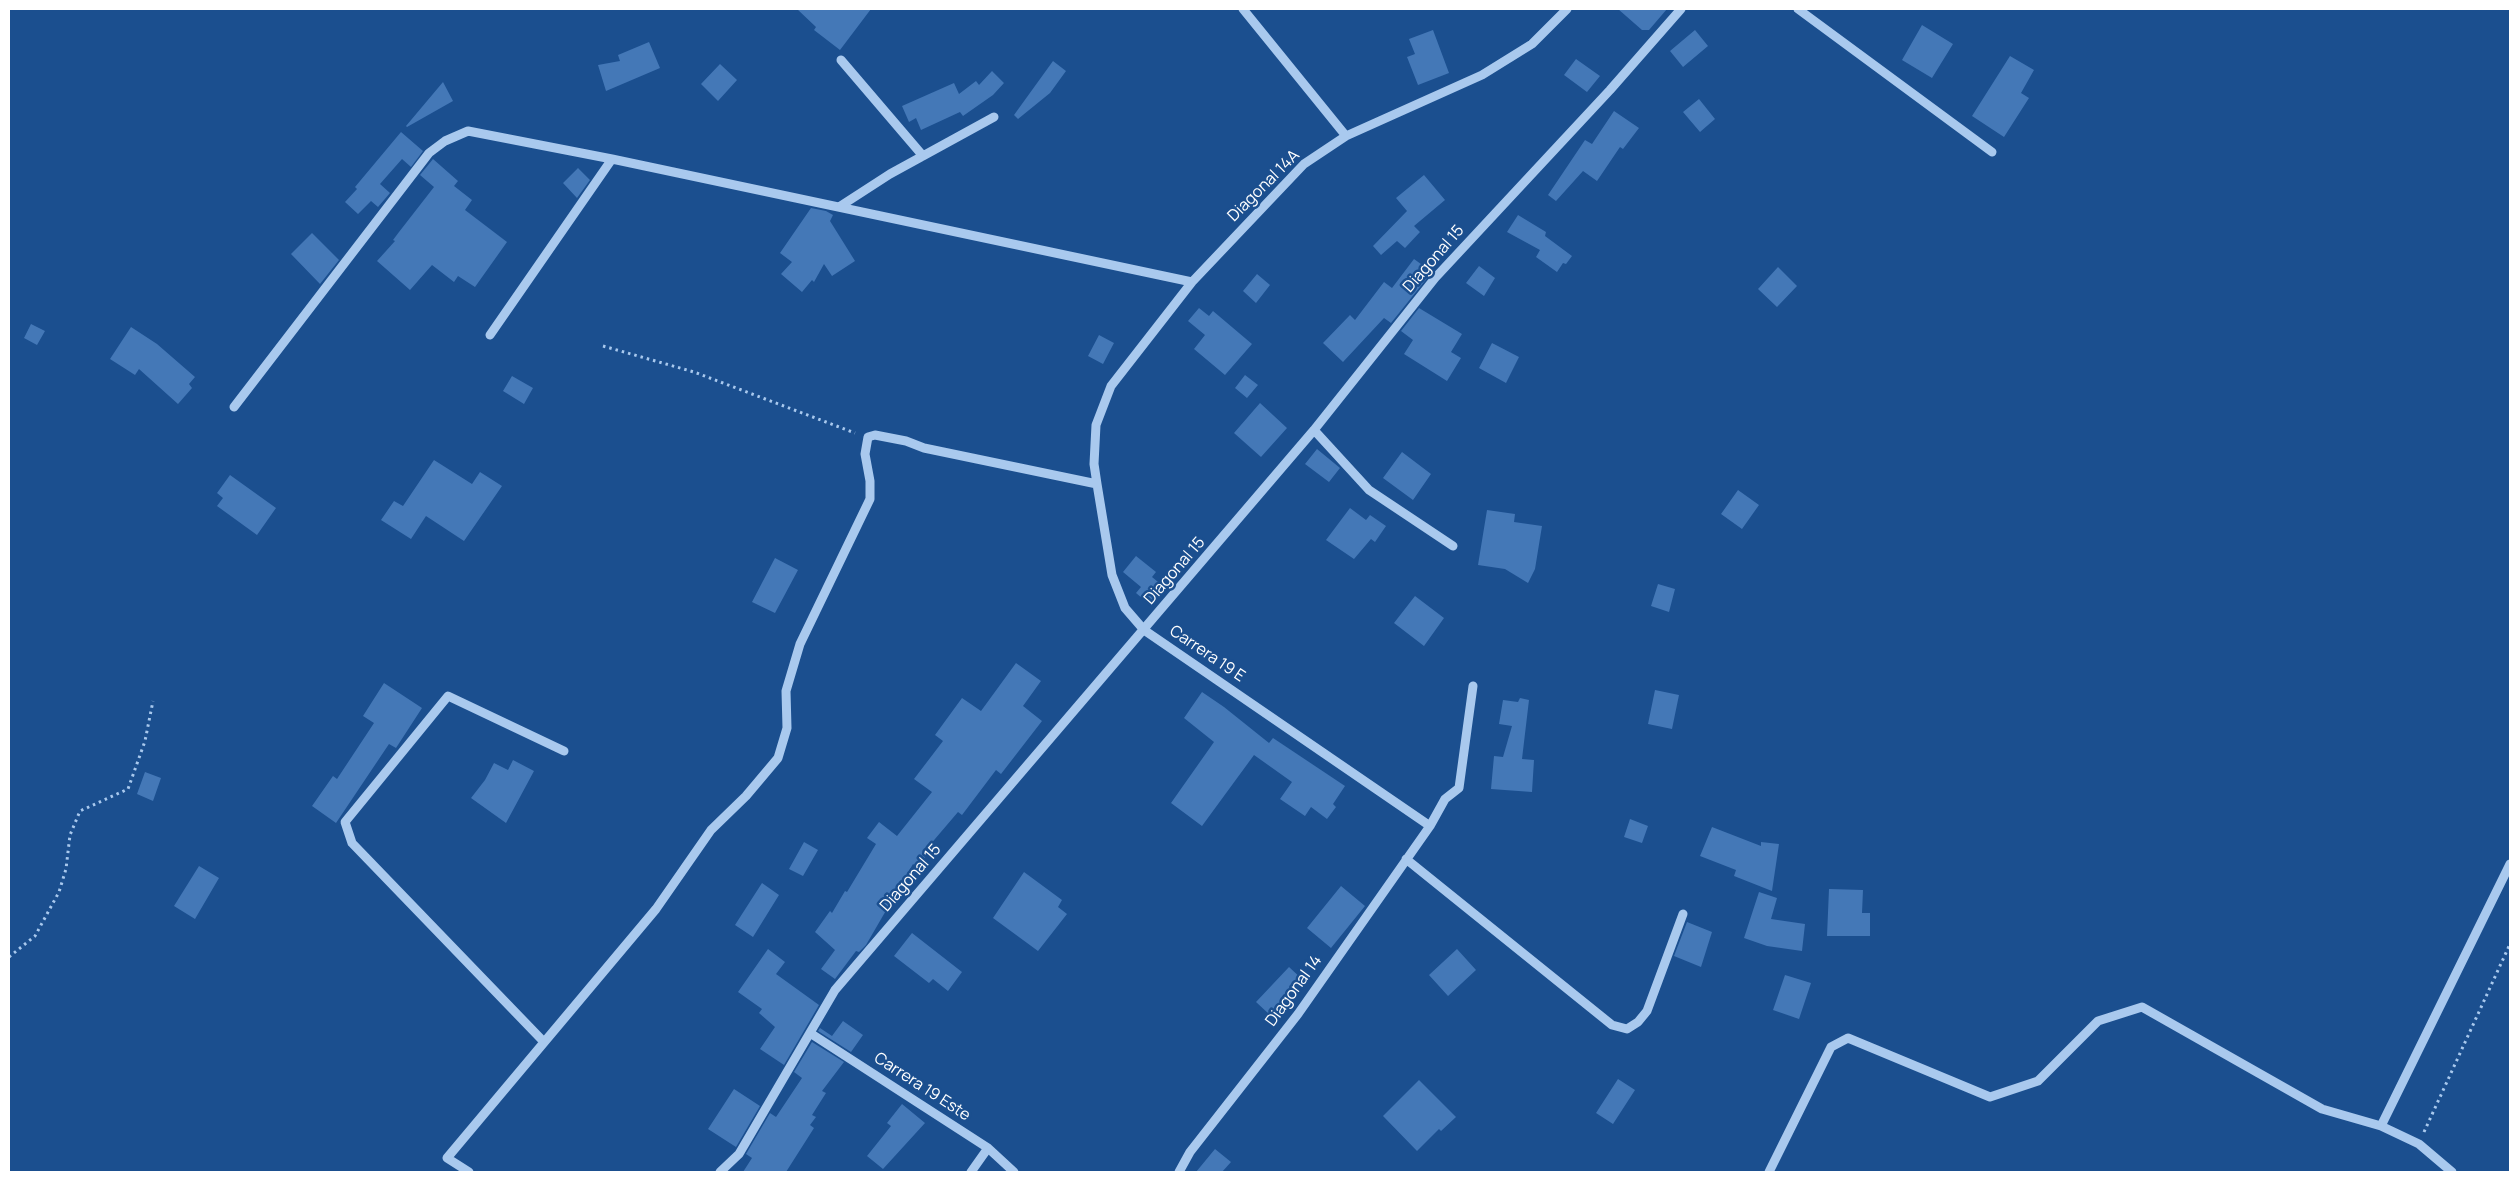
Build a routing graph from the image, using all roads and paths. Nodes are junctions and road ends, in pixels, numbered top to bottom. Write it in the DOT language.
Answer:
graph roads {
  1 [pos="1243,9"];
  2 [pos="1567,9"];
  3 [pos="1681,9"];
  4 [pos="1798,9"];
  5 [pos="841,60"];
  6 [pos="994,117"];
  7 [pos="1346,136"];
  8 [pos="1992,152"];
  9 [pos="923,156"];
  10 [pos="612,159"];
  11 [pos="839,207"];
  12 [pos="1192,282"];
  13 [pos="490,336"];
  14 [pos="603,346"];
  15 [pos="234,407"];
  16 [pos="1096,424"];
  17 [pos="1314,430"];
  18 [pos="868,437"];
  19 [pos="1097,484"];
  20 [pos="1453,546"];
  21 [pos="1144,630"];
  22 [pos="1473,686"];
  23 [pos="153,700"];
  24 [pos="564,751"];
  25 [pos="1430,826"];
  26 [pos="1406,859"];
  27 [pos="2510,864"];
  28 [pos="1682,914"];
  29 [pos="2510,944"];
  30 [pos="9,957"];
  31 [pos="810,1033"];
  32 [pos="544,1042"];
  33 [pos="2381,1126"];
  34 [pos="2419,1144"];
  35 [pos="988,1148"];
  36 [pos="469,1172"];
  37 [pos="720,1172"];
  38 [pos="971,1172"];
  39 [pos="1014,1172"];
  40 [pos="1179,1172"];
  41 [pos="1769,1172"];
  42 [pos="2452,1172"];
  1 -- 7 [label="street"];
  2 -- 7 [label="street, Diagonal 14A"];
  3 -- 17 [label="street, Diagonal 15"];
  4 -- 8 [label="street"];
  5 -- 9 [label="street"];
  6 -- 9 [label="street"];
  7 -- 12 [label="street, Diagonal 14A"];
  9 -- 11 [label="street"];
  10 -- 11 [label="street"];
  10 -- 13 [label="street"];
  10 -- 15 [label="street"];
  11 -- 12 [label="street"];
  12 -- 16 [label="street, Diagonal 14A"];
  14 -- 18 [label="path"];
  16 -- 19 [label="street, Carrera 19 E"];
  17 -- 20 [label="street"];
  17 -- 21 [label="street, Diagonal 15"];
  18 -- 19 [label="street"];
  18 -- 32 [label="street"];
  19 -- 21 [label="street, Carrera 19 E"];
  21 -- 25 [label="street, Carrera 19 E"];
  21 -- 31 [label="street, Diagonal 15"];
  22 -- 25 [label="street, Diagonal 14"];
  23 -- 30 [label="path"];
  24 -- 32 [label="street"];
  25 -- 26 [label="street, Diagonal 14"];
  26 -- 28 [label="street"];
  26 -- 40 [label="street, Diagonal 14"];
  27 -- 33 [label="street"];
  29 -- 34 [label="path"];
  31 -- 35 [label="street, Carrera 19 Este"];
  31 -- 37 [label="street, Diagonal 15"];
  32 -- 36 [label="street"];
  33 -- 34 [label="street"];
  33 -- 41 [label="street"];
  34 -- 42 [label="street"];
  35 -- 38 [label="street"];
  35 -- 39 [label="street, Carrera 19 Este"];
}
